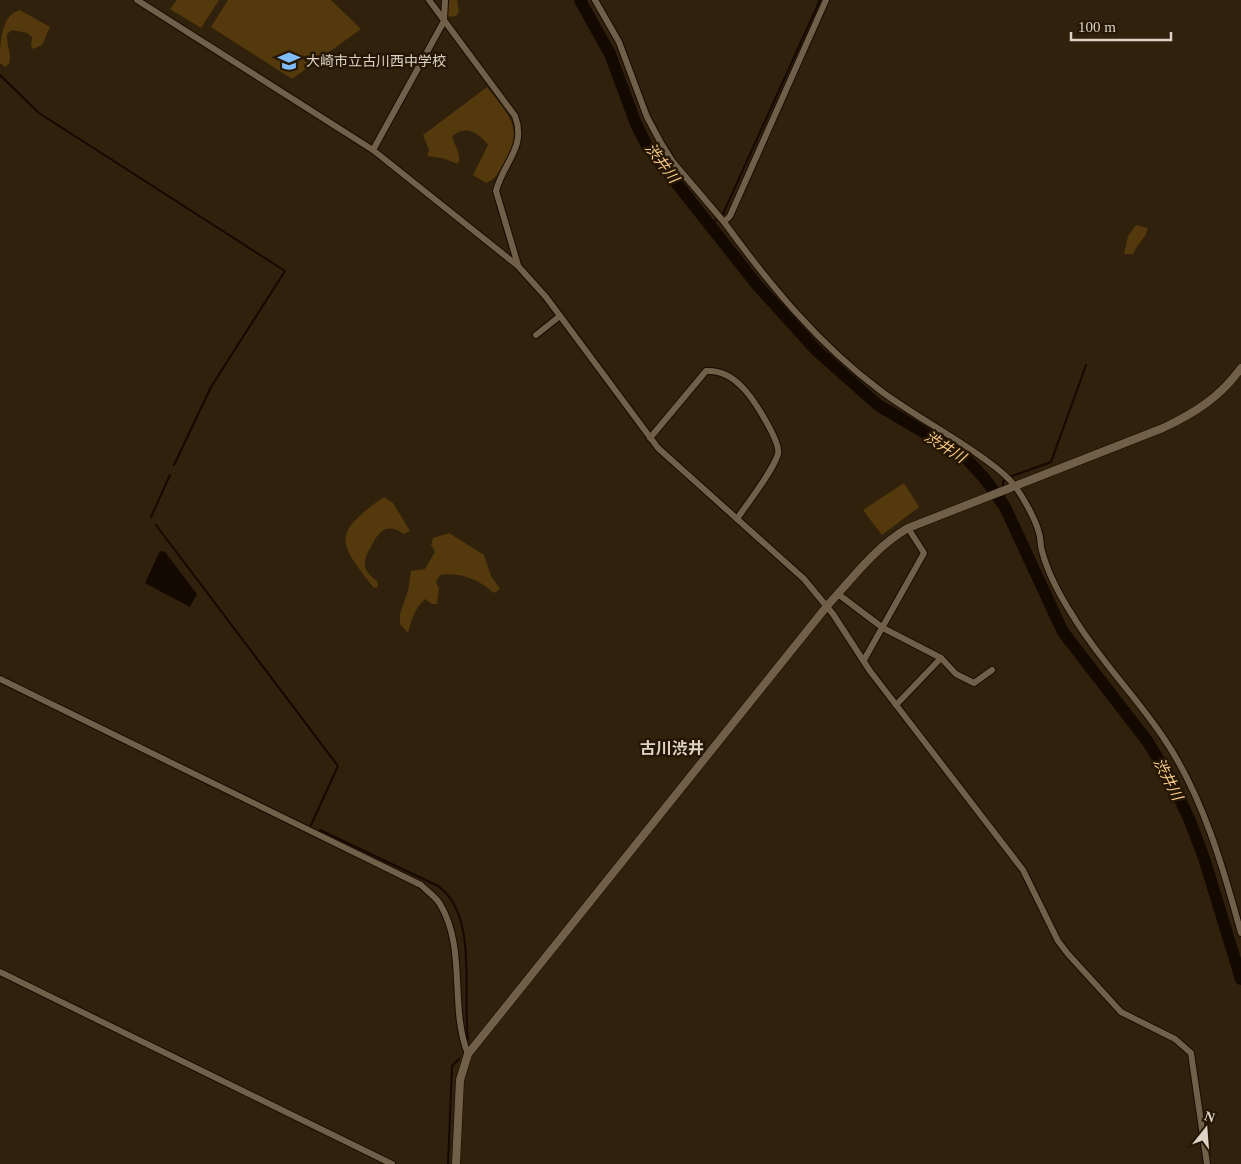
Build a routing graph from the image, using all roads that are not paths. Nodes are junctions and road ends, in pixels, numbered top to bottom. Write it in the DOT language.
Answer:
graph roads {
  1 [pos="137,0"];
  2 [pos="429,0"];
  3 [pos="446,0"];
  4 [pos="595,0"];
  5 [pos="826,0"];
  6 [pos="444,21"];
  7 [pos="373,150"];
  8 [pos="724,222"];
  9 [pos="518,266"];
  10 [pos="560,316"];
  11 [pos="536,335"];
  12 [pos="1241,368"];
  13 [pos="650,438"];
  14 [pos="1013,486"];
  15 [pos="737,520"];
  16 [pos="908,528"];
  17 [pos="838,594"];
  18 [pos="827,606"];
  19 [pos="882,626"];
  20 [pos="941,658"];
  21 [pos="864,660"];
  22 [pos="992,670"];
  23 [pos="0,679"];
  24 [pos="896,705"];
  25 [pos="1241,933"];
  26 [pos="0,972"];
  27 [pos="468,1054"];
  28 [pos="392,1164"];
  29 [pos="456,1164"];
  30 [pos="1207,1164"];
  1 -- 7 [label="street"];
  2 -- 6 [label="street"];
  3 -- 6 [label="street"];
  4 -- 8 [label="street"];
  5 -- 8 [label="street"];
  6 -- 7 [label="street"];
  6 -- 9 [label="street"];
  7 -- 9 [label="street"];
  8 -- 14 [label="street"];
  9 -- 10 [label="street"];
  10 -- 11 [label="street"];
  10 -- 13 [label="street"];
  12 -- 14 [label="street"];
  13 -- 15 [label="street"];
  13 -- 15 [label="street"];
  14 -- 16 [label="street"];
  14 -- 25 [label="street"];
  15 -- 18 [label="street"];
  16 -- 17 [label="street"];
  16 -- 19 [label="street"];
  17 -- 18 [label="street"];
  17 -- 19 [label="street"];
  18 -- 21 [label="street"];
  18 -- 27 [label="street"];
  19 -- 20 [label="street"];
  19 -- 21 [label="street"];
  20 -- 22 [label="street"];
  20 -- 24 [label="street"];
  21 -- 24 [label="street"];
  23 -- 27 [label="street"];
  24 -- 30 [label="street"];
  26 -- 28 [label="street"];
  27 -- 29 [label="street"];
}
